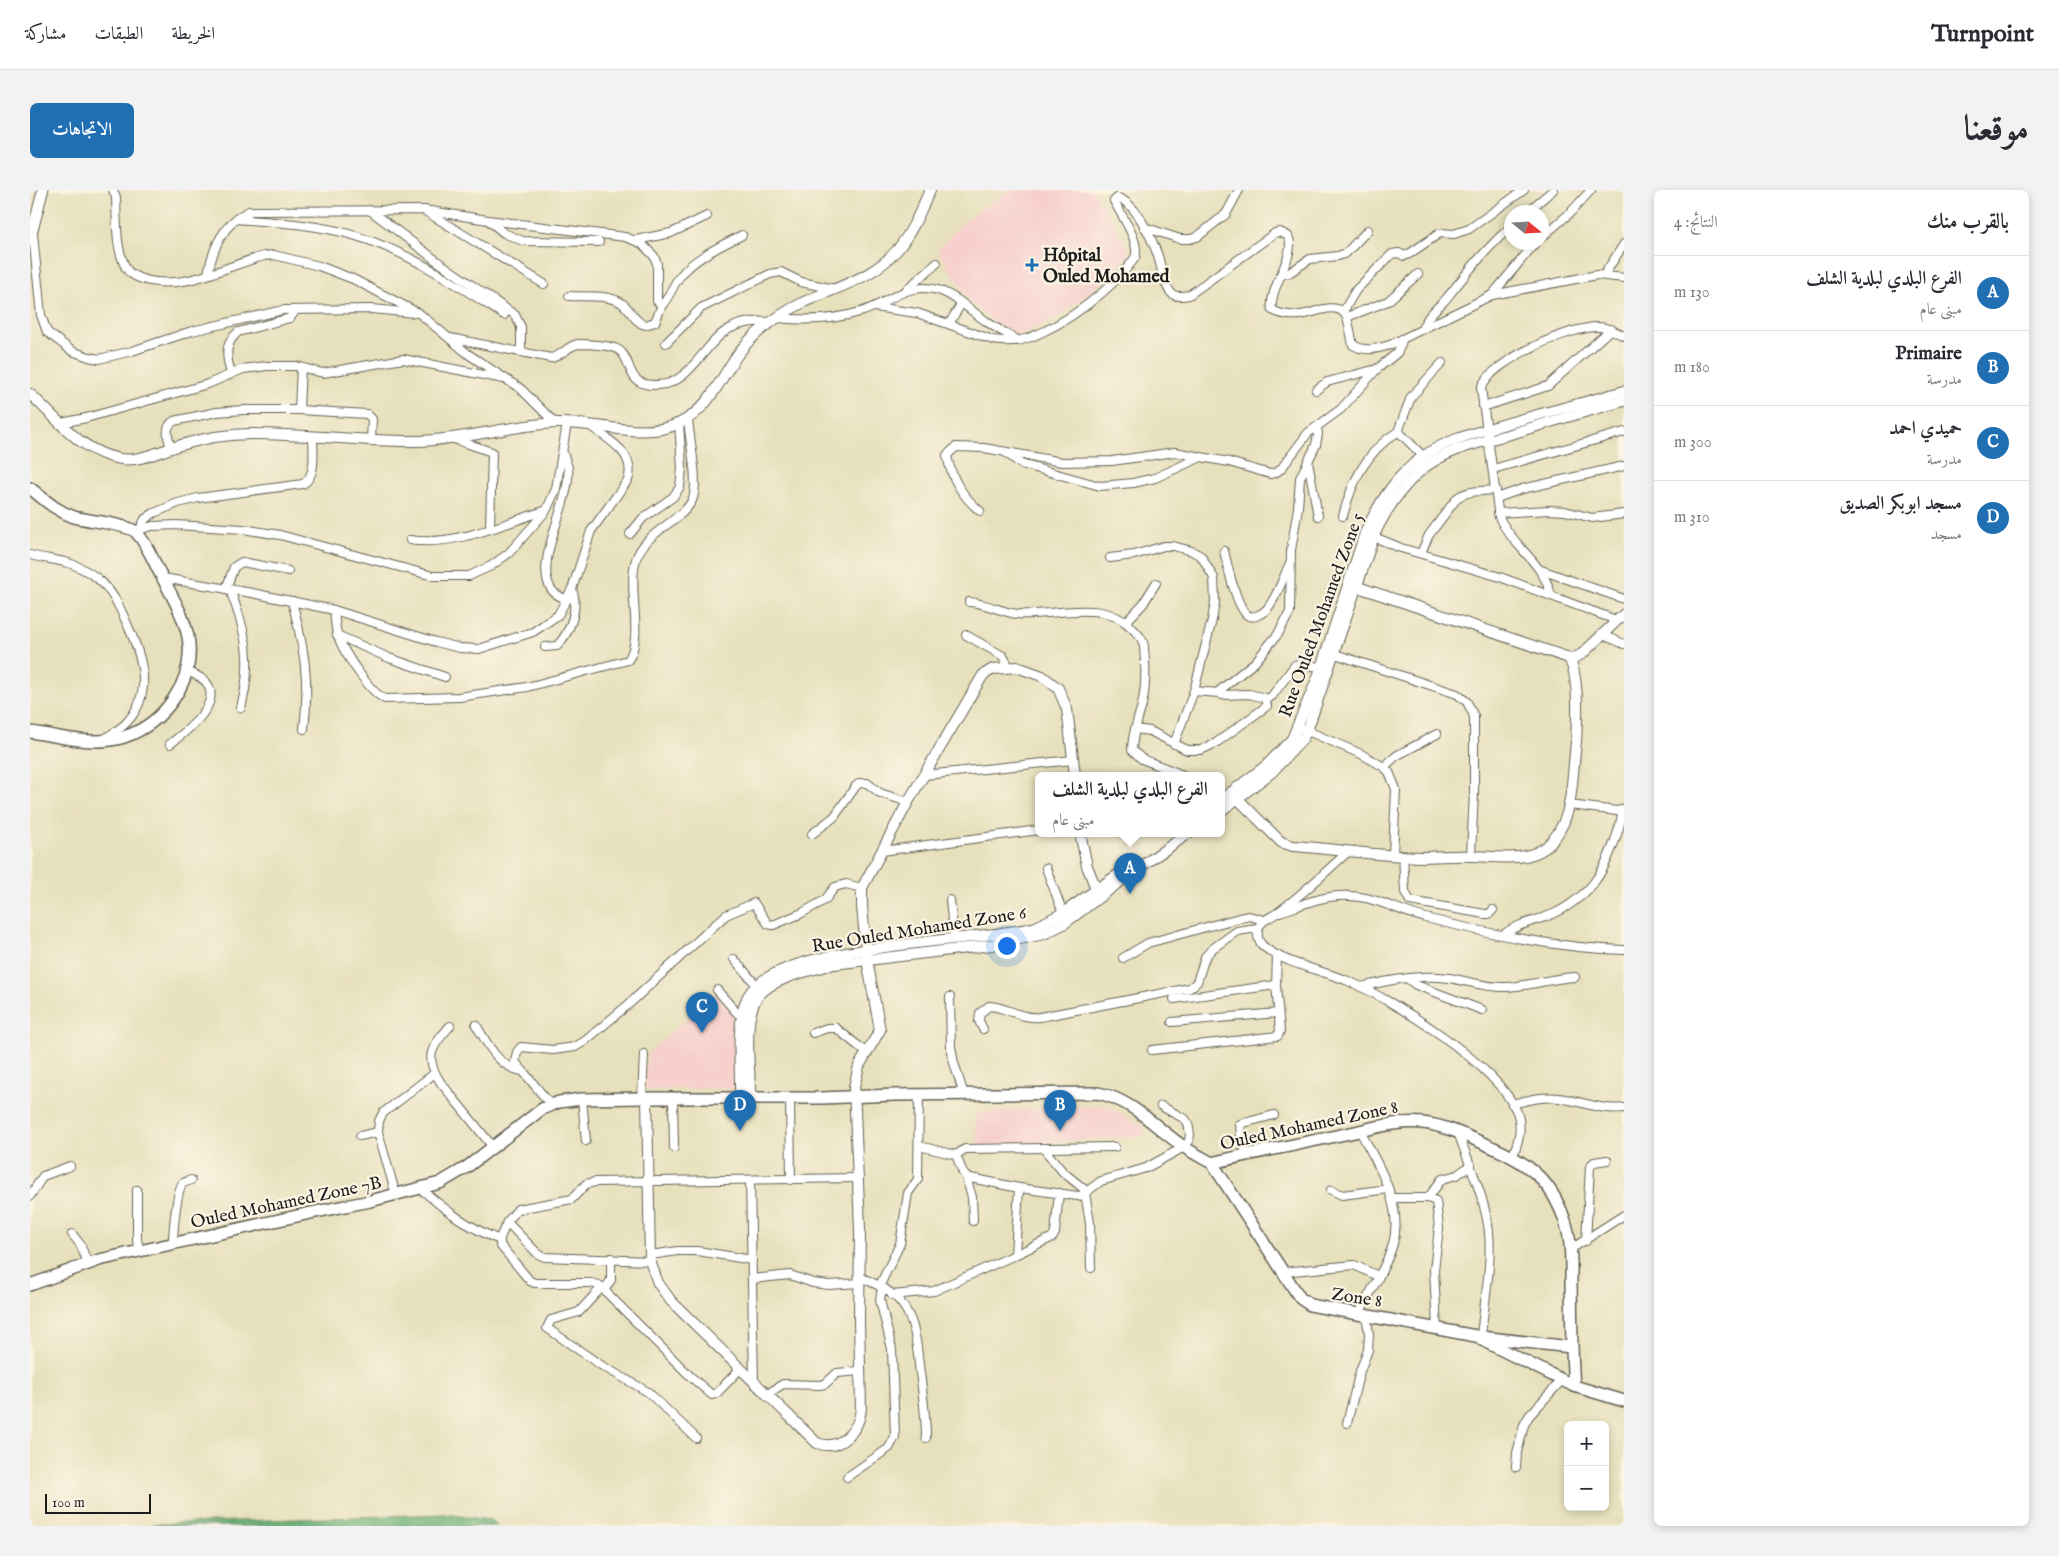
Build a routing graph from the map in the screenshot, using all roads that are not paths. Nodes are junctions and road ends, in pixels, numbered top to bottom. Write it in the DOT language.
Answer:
graph roads {
  1 [pos="43,190"];
  2 [pos="113,190"];
  3 [pos="930,190"];
  4 [pos="1239,190"];
  5 [pos="1553,190"];
  6 [pos="1591,190"];
  7 [pos="1519,191"];
  8 [pos="1535,205"];
  9 [pos="424,210"];
  10 [pos="371,211"];
  11 [pos="707,216"];
  12 [pos="236,219"];
  13 [pos="488,220"];
  14 [pos="1144,227"];
  15 [pos="1368,230"];
  16 [pos="1549,231"];
  17 [pos="1504,233"];
  18 [pos="742,235"];
  19 [pos="32,236"];
  20 [pos="636,240"];
  21 [pos="599,242"];
  22 [pos="1624,244"];
  23 [pos="1529,250"];
  24 [pos="937,263"];
  25 [pos="208,274"];
  26 [pos="1418,274"];
  27 [pos="1280,275"];
  28 [pos="1604,275"];
  29 [pos="1624,278"];
  30 [pos="544,284"];
  31 [pos="907,289"];
  32 [pos="835,290"];
  33 [pos="1492,295"];
  34 [pos="569,296"];
  35 [pos="961,304"];
  36 [pos="662,305"];
  37 [pos="874,307"];
  38 [pos="296,310"];
  39 [pos="420,314"];
  40 [pos="504,315"];
  41 [pos="1345,315"];
  42 [pos="775,320"];
  43 [pos="949,324"];
  44 [pos="991,325"];
  45 [pos="1422,329"];
  46 [pos="1611,330"];
  47 [pos="984,336"];
  48 [pos="1624,336"];
  49 [pos="450,338"];
  50 [pos="1019,340"];
  51 [pos="1402,340"];
  52 [pos="666,343"];
  53 [pos="520,352"];
  54 [pos="1442,363"];
  55 [pos="301,367"];
  56 [pos="1377,369"];
  57 [pos="231,373"];
  58 [pos="510,380"];
  59 [pos="1316,390"];
  60 [pos="1624,391"];
  61 [pos="30,394"];
  62 [pos="1624,401"];
  63 [pos="1483,407"];
  64 [pos="299,410"];
  65 [pos="683,421"];
  66 [pos="61,423"];
  67 [pos="555,423"];
  68 [pos="567,423"];
  69 [pos="588,424"];
  70 [pos="1317,427"];
  71 [pos="1399,431"];
  72 [pos="1624,432"];
  73 [pos="1487,435"];
  74 [pos="313,436"];
  75 [pos="452,439"];
  76 [pos="371,440"];
  77 [pos="170,448"];
  78 [pos="562,451"];
  79 [pos="1004,452"];
  80 [pos="1423,456"];
  81 [pos="1201,457"];
  82 [pos="1308,461"];
  83 [pos="1624,466"];
  84 [pos="1493,469"];
  85 [pos="30,488"];
  86 [pos="1497,494"];
  87 [pos="546,511"];
  88 [pos="980,511"];
  89 [pos="1498,513"];
  90 [pos="1624,514"];
  91 [pos="1318,516"];
  92 [pos="1343,516"];
  93 [pos="490,528"];
  94 [pos="137,530"];
  95 [pos="630,534"];
  96 [pos="1374,537"];
  97 [pos="410,540"];
  98 [pos="1224,551"];
  99 [pos="1421,553"];
  100 [pos="30,555"];
  101 [pos="1110,558"];
  102 [pos="1291,562"];
  103 [pos="1540,570"];
  104 [pos="288,571"];
  105 [pos="162,578"];
  106 [pos="1156,583"];
  107 [pos="1352,585"];
  108 [pos="228,589"];
  109 [pos="572,589"];
  110 [pos="1550,595"];
  111 [pos="1624,599"];
  112 [pos="567,600"];
  113 [pos="292,601"];
  114 [pos="969,602"];
  115 [pos="334,610"];
  116 [pos="1620,617"];
  117 [pos="1126,622"];
  118 [pos="337,634"];
  119 [pos="1601,634"];
  120 [pos="966,635"];
  121 [pos="1624,644"];
  122 [pos="545,647"];
  123 [pos="1330,653"];
  124 [pos="1569,658"];
  125 [pos="1009,667"];
  126 [pos="1321,668"];
  127 [pos="186,670"];
  128 [pos="445,677"];
  129 [pos="1194,691"];
  130 [pos="1219,693"];
  131 [pos="1266,700"];
  132 [pos="241,708"];
  133 [pos="304,729"];
  134 [pos="1135,729"];
  135 [pos="1303,729"];
  136 [pos="30,732"];
  137 [pos="1437,734"];
  138 [pos="101,741"];
  139 [pos="170,744"];
  140 [pos="1174,744"];
  141 [pos="1073,760"];
  142 [pos="1384,767"];
  143 [pos="1075,772"];
  144 [pos="1177,772"];
  145 [pos="925,775"];
  146 [pos="1227,796"];
  147 [pos="908,802"];
  148 [pos="1570,805"];
  149 [pos="1623,809"];
  150 [pos="1035,831"];
  151 [pos="812,834"];
  152 [pos="1081,837"];
  153 [pos="1174,837"];
  154 [pos="1183,837"];
  155 [pos="1349,851"];
  156 [pos="882,852"];
  157 [pos="1398,855"];
  158 [pos="1471,856"];
  159 [pos="1046,868"];
  160 [pos="862,888"];
  161 [pos="1098,894"];
  162 [pos="950,900"];
  163 [pos="1493,910"];
  164 [pos="1062,913"];
  165 [pos="1276,914"];
  166 [pos="1264,920"];
  167 [pos="1258,928"];
  168 [pos="1504,934"];
  169 [pos="954,938"];
  170 [pos="1624,950"];
  171 [pos="866,955"];
  172 [pos="1277,955"];
  173 [pos="1123,958"];
  174 [pos="734,959"];
  175 [pos="1575,977"];
  176 [pos="1408,979"];
  177 [pos="1276,985"];
  178 [pos="757,986"];
  179 [pos="1361,987"];
  180 [pos="718,990"];
  181 [pos="950,997"];
  182 [pos="1174,999"];
  183 [pos="1482,1010"];
  184 [pos="1278,1013"];
  185 [pos="742,1015"];
  186 [pos="1172,1022"];
  187 [pos="476,1025"];
  188 [pos="450,1026"];
  189 [pos="983,1029"];
  190 [pos="813,1033"];
  191 [pos="1152,1050"];
  192 [pos="867,1053"];
  193 [pos="644,1054"];
  194 [pos="523,1071"];
  195 [pos="435,1073"];
  196 [pos="919,1095"];
  197 [pos="964,1095"];
  198 [pos="854,1097"];
  199 [pos="644,1098"];
  200 [pos="673,1098"];
  201 [pos="745,1098"];
  202 [pos="790,1098"];
  203 [pos="582,1099"];
  204 [pos="550,1104"];
  205 [pos="1512,1104"];
  206 [pos="1161,1106"];
  207 [pos="1624,1108"];
  208 [pos="1274,1115"];
  209 [pos="1360,1131"];
  210 [pos="378,1132"];
  211 [pos="1458,1132"];
  212 [pos="360,1136"];
  213 [pos="586,1141"];
  214 [pos="919,1146"];
  215 [pos="492,1147"];
  216 [pos="1115,1147"];
  217 [pos="1184,1147"];
  218 [pos="674,1148"];
  219 [pos="1043,1148"];
  220 [pos="956,1154"];
  221 [pos="1247,1154"];
  222 [pos="1513,1156"];
  223 [pos="1607,1160"];
  224 [pos="1212,1163"];
  225 [pos="70,1166"];
  226 [pos="1471,1166"];
  227 [pos="966,1177"];
  228 [pos="859,1178"];
  229 [pos="191,1180"];
  230 [pos="647,1180"];
  231 [pos="750,1180"];
  232 [pos="791,1180"];
  233 [pos="420,1188"];
  234 [pos="1019,1188"];
  235 [pos="1388,1189"];
  236 [pos="137,1190"];
  237 [pos="1332,1190"];
  238 [pos="1085,1192"];
  239 [pos="1059,1193"];
  240 [pos="396,1195"];
  241 [pos="30,1196"];
  242 [pos="1391,1198"];
  243 [pos="1428,1198"];
  244 [pos="1624,1215"];
  245 [pos="973,1221"];
  246 [pos="507,1222"];
  247 [pos="72,1234"];
  248 [pos="500,1240"];
  249 [pos="1586,1241"];
  250 [pos="172,1245"];
  251 [pos="1571,1249"];
  252 [pos="140,1251"];
  253 [pos="1015,1255"];
  254 [pos="611,1258"];
  255 [pos="650,1258"];
  256 [pos="752,1260"];
  257 [pos="88,1264"];
  258 [pos="1091,1268"];
  259 [pos="1283,1272"];
  260 [pos="1378,1276"];
  261 [pos="752,1279"];
  262 [pos="860,1280"];
  263 [pos="30,1285"];
  264 [pos="881,1286"];
  265 [pos="603,1288"];
  266 [pos="892,1294"];
  267 [pos="1362,1314"];
  268 [pos="1437,1329"];
  269 [pos="1477,1336"];
  270 [pos="1571,1347"];
  271 [pos="740,1369"];
  272 [pos="860,1371"];
  273 [pos="1562,1380"];
  274 [pos="754,1384"];
  275 [pos="1574,1386"];
  276 [pos="766,1395"];
  277 [pos="1624,1401"];
  278 [pos="1347,1423"];
  279 [pos="696,1438"];
  280 [pos="926,1438"];
  281 [pos="1516,1467"];
  282 [pos="847,1477"];
  1 -- 19 [label="street"];
  2 -- 25 [label="street"];
  3 -- 32 [label="street"];
  4 -- 14 [label="street"];
  5 -- 8 [label="street"];
  6 -- 16 [label="street"];
  7 -- 41 [label="street"];
  9 -- 10 [label="street"];
  9 -- 13 [label="street"];
  9 -- 30 [label="street"];
  10 -- 12 [label="street"];
  10 -- 53 [label="street"];
  11 -- 20 [label="street"];
  12 -- 25 [label="street"];
  12 -- 40 [label="street"];
  13 -- 20 [label="street"];
  13 -- 21 [label="street"];
  14 -- 27 [label="street"];
  14 -- 50 [label="street"];
  15 -- 27 [label="street"];
  17 -- 45 [label="street"];
  18 -- 36 [label="street"];
  19 -- 38 [label="street"];
  20 -- 36 [label="street"];
  22 -- 28 [label="street"];
  23 -- 33 [label="street"];
  24 -- 31 [label="street"];
  25 -- 39 [label="street"];
  26 -- 41 [label="street"];
  27 -- 41 [label="street"];
  28 -- 29 [label="street"];
  28 -- 33 [label="street"];
  31 -- 35 [label="street"];
  31 -- 37 [label="street"];
  32 -- 42 [label="street"];
  32 -- 52 [label="street"];
  33 -- 45 [label="street"];
  34 -- 36 [label="street"];
  35 -- 43 [label="street"];
  35 -- 44 [label="street"];
  37 -- 42 [label="street"];
  37 -- 43 [label="street"];
  38 -- 39 [label="street"];
  38 -- 57 [label="street"];
  39 -- 49 [label="street"];
  41 -- 51 [label="street"];
  42 -- 53 [label="street"];
  42 -- 65 [label="street"];
  43 -- 47 [label="street"];
  44 -- 47 [label="street"];
  44 -- 50 [label="street"];
  45 -- 51 [label="street"];
  46 -- 48 [label="street"];
  46 -- 63 [label="street"];
  46 -- 63 [label="street"];
  47 -- 50 [label="street"];
  49 -- 53 [label="street"];
  49 -- 58 [label="street"];
  51 -- 56 [label="street"];
  54 -- 71 [label="street"];
  55 -- 57 [label="street"];
  55 -- 58 [label="street"];
  55 -- 64 [label="street"];
  56 -- 59 [label="street"];
  56 -- 70 [label="street"];
  57 -- 66 [label="street"];
  58 -- 67 [label="street"];
  60 -- 73 [label="street, Rue Ouled Mohamed Zone 5"];
  61 -- 66 [label="street"];
  62 -- 73 [label="street, Rue Ouled Mohamed Zone 5"];
  63 -- 73 [label="street"];
  64 -- 76 [label="street"];
  64 -- 77 [label="street"];
  65 -- 69 [label="street"];
  65 -- 95 [label="street"];
  65 -- 118 [label="street"];
  66 -- 77 [label="street"];
  67 -- 68 [label="street"];
  67 -- 75 [label="street"];
  68 -- 69 [label="street"];
  68 -- 78 [label="street"];
  69 -- 109 [label="street"];
  70 -- 81 [label="street"];
  70 -- 82 [label="street"];
  71 -- 80 [label="street"];
  71 -- 92 [label="street"];
  72 -- 84 [label="street"];
  73 -- 80 [label="street, Rue Ouled Mohamed Zone 5"];
  73 -- 84 [label="street"];
  73 -- 96 [label="street, Rue Ouled Mohamed Zone 5"];
  74 -- 76 [label="street"];
  74 -- 77 [label="street"];
  74 -- 94 [label="street"];
  75 -- 76 [label="street"];
  75 -- 93 [label="street"];
  78 -- 87 [label="street"];
  78 -- 112 [label="street"];
  79 -- 81 [label="street"];
  79 -- 81 [label="street"];
  79 -- 88 [label="street"];
  80 -- 107 [label="street, Rue Ouled Mohamed Zone 5"];
  82 -- 91 [label="street"];
  82 -- 102 [label="street"];
  83 -- 86 [label="street"];
  84 -- 86 [label="street"];
  85 -- 94 [label="main road"];
  86 -- 89 [label="street"];
  86 -- 99 [label="street"];
  87 -- 93 [label="street"];
  87 -- 94 [label="street"];
  89 -- 90 [label="street"];
  89 -- 103 [label="street"];
  93 -- 97 [label="street"];
  94 -- 105 [label="main road"];
  96 -- 99 [label="street"];
  96 -- 107 [label="street, Rue Ouled Mohamed Zone 5"];
  98 -- 102 [label="street"];
  99 -- 110 [label="street"];
  100 -- 138 [label="street"];
  101 -- 129 [label="street"];
  102 -- 130 [label="street"];
  103 -- 110 [label="street"];
  103 -- 111 [label="street"];
  104 -- 108 [label="street"];
  105 -- 108 [label="street"];
  105 -- 127 [label="main road"];
  106 -- 117 [label="street"];
  107 -- 123 [label="street, Rue Ouled Mohamed Zone 5"];
  107 -- 124 [label="street"];
  108 -- 113 [label="street"];
  108 -- 132 [label="street"];
  109 -- 112 [label="street"];
  109 -- 122 [label="street"];
  110 -- 116 [label="street"];
  112 -- 115 [label="street"];
  113 -- 115 [label="street"];
  113 -- 133 [label="street"];
  114 -- 117 [label="street"];
  115 -- 118 [label="street"];
  116 -- 119 [label="street"];
  117 -- 134 [label="street"];
  118 -- 128 [label="street"];
  119 -- 121 [label="street"];
  119 -- 124 [label="street"];
  120 -- 125 [label="street"];
  123 -- 126 [label="street, Rue Ouled Mohamed Zone 5"];
  123 -- 135 [label="street, Rue Ouled Mohamed Zone 5"];
  123 -- 158 [label="street"];
  124 -- 148 [label="street"];
  125 -- 141 [label="street"];
  125 -- 145 [label="street"];
  126 -- 131 [label="street"];
  126 -- 135 [label="street, Rue Ouled Mohamed Zone 5"];
  127 -- 138 [label="main road"];
  127 -- 139 [label="street"];
  129 -- 130 [label="street"];
  129 -- 140 [label="street"];
  130 -- 131 [label="street"];
  131 -- 140 [label="street"];
  134 -- 140 [label="street"];
  134 -- 144 [label="street"];
  135 -- 142 [label="street"];
  135 -- 146 [label="street, Rue Ouled Mohamed Zone 5"];
  136 -- 138 [label="main road"];
  137 -- 142 [label="street"];
  141 -- 143 [label="street"];
  141 -- 145 [label="street"];
  142 -- 157 [label="street"];
  145 -- 147 [label="street"];
  146 -- 155 [label="street"];
  147 -- 151 [label="street"];
  147 -- 156 [label="street"];
  148 -- 149 [label="street"];
  148 -- 158 [label="street"];
  149 -- 168 [label="street"];
  150 -- 156 [label="street"];
  152 -- 161 [label="street"];
  153 -- 161 [label="street, Rue Ouled Mohamed Zone 6"];
  154 -- 161 [label="street, Rue Ouled Mohamed Zone 6"];
  155 -- 157 [label="street"];
  155 -- 165 [label="street"];
  156 -- 160 [label="street"];
  157 -- 158 [label="street"];
  157 -- 163 [label="street"];
  159 -- 164 [label="street"];
  160 -- 171 [label="street"];
  160 -- 194 [label="street"];
  161 -- 164 [label="street, Rue Ouled Mohamed Zone 6"];
  161 -- 171 [label="street, Rue Ouled Mohamed Zone 6"];
  162 -- 169 [label="street"];
  164 -- 169 [label="street, Rue Ouled Mohamed Zone 6"];
  165 -- 166 [label="street"];
  165 -- 168 [label="street"];
  166 -- 167 [label="street"];
  166 -- 173 [label="street"];
  167 -- 172 [label="street"];
  167 -- 189 [label="street"];
  168 -- 170 [label="street"];
  169 -- 171 [label="street, Rue Ouled Mohamed Zone 6"];
  171 -- 178 [label="street, Rue Ouled Mohamed Zone 6"];
  171 -- 192 [label="street"];
  171 -- 201 [label="street, Rue Ouled Mohamed Zone 6"];
  172 -- 177 [label="street"];
  172 -- 179 [label="street"];
  174 -- 178 [label="street"];
  175 -- 176 [label="street"];
  176 -- 179 [label="street"];
  176 -- 183 [label="street"];
  177 -- 182 [label="street"];
  177 -- 184 [label="street"];
  178 -- 185 [label="street, Rue Ouled Mohamed Zone 6"];
  179 -- 205 [label="street"];
  180 -- 185 [label="street"];
  181 -- 197 [label="street"];
  184 -- 186 [label="street"];
  184 -- 191 [label="street"];
  185 -- 201 [label="street, Rue Ouled Mohamed Zone 6"];
  187 -- 194 [label="street"];
  188 -- 195 [label="street"];
  190 -- 192 [label="street"];
  192 -- 198 [label="street"];
  193 -- 199 [label="street"];
  194 -- 204 [label="street"];
  195 -- 210 [label="street"];
  195 -- 215 [label="street"];
  196 -- 197 [label="main road, Ouled Mohamed Zone 8"];
  196 -- 198 [label="main road, Ouled Mohamed Zone 8"];
  196 -- 214 [label="street"];
  197 -- 217 [label="main road, Ouled Mohamed Zone 8"];
  198 -- 202 [label="main road, Ouled Mohamed Zone 8"];
  198 -- 228 [label="street"];
  199 -- 200 [label="main road, Ouled Mohamed Zone 8"];
  199 -- 203 [label="main road, Ouled Mohamed Zone 8"];
  199 -- 230 [label="street"];
  200 -- 201 [label="main road, Ouled Mohamed Zone 8"];
  200 -- 218 [label="street"];
  201 -- 202 [label="main road, Ouled Mohamed Zone 8"];
  202 -- 232 [label="street"];
  203 -- 204 [label="main road, Ouled Mohamed Zone 8"];
  203 -- 213 [label="street"];
  204 -- 215 [label="main road, Ouled Mohamed Zone 7B"];
  205 -- 207 [label="street"];
  205 -- 222 [label="street"];
  206 -- 217 [label="street"];
  208 -- 221 [label="street"];
  209 -- 211 [label="main road, Ouled Mohamed Zone 8"];
  209 -- 221 [label="main road, Ouled Mohamed Zone 8"];
  209 -- 235 [label="street"];
  210 -- 212 [label="street"];
  210 -- 240 [label="street"];
  211 -- 222 [label="main road, Ouled Mohamed Zone 8"];
  211 -- 226 [label="street"];
  214 -- 220 [label="street"];
  214 -- 264 [label="street"];
  215 -- 233 [label="main road, Ouled Mohamed Zone 7B"];
  216 -- 219 [label="street"];
  217 -- 224 [label="main road, Ouled Mohamed Zone 8"];
  217 -- 238 [label="street"];
  219 -- 220 [label="street"];
  219 -- 238 [label="street"];
  220 -- 227 [label="street"];
  221 -- 224 [label="main road, Ouled Mohamed Zone 8"];
  222 -- 251 [label="main road, Ouled Mohamed Zone 8"];
  223 -- 249 [label="street"];
  224 -- 259 [label="main road, Zone 8"];
  225 -- 241 [label="street"];
  226 -- 243 [label="street"];
  226 -- 269 [label="street"];
  227 -- 234 [label="street"];
  227 -- 245 [label="street"];
  228 -- 232 [label="street"];
  228 -- 262 [label="street"];
  229 -- 250 [label="street"];
  230 -- 231 [label="street"];
  230 -- 246 [label="street"];
  230 -- 255 [label="street"];
  231 -- 232 [label="street"];
  231 -- 256 [label="street"];
  233 -- 240 [label="main road, Ouled Mohamed Zone 7B"];
  233 -- 248 [label="street"];
  234 -- 239 [label="street"];
  234 -- 253 [label="street"];
  235 -- 237 [label="street"];
  235 -- 242 [label="street"];
  236 -- 252 [label="street"];
  238 -- 239 [label="street"];
  238 -- 258 [label="street"];
  239 -- 253 [label="street"];
  240 -- 250 [label="main road, Ouled Mohamed Zone 7B"];
  242 -- 243 [label="street"];
  242 -- 260 [label="street"];
  243 -- 268 [label="street"];
  244 -- 249 [label="street"];
  246 -- 248 [label="street"];
  246 -- 254 [label="street"];
  247 -- 257 [label="street"];
  248 -- 265 [label="street"];
  249 -- 251 [label="street"];
  250 -- 252 [label="main road, Ouled Mohamed Zone 7B"];
  251 -- 270 [label="main road, Ouled Mohamed Zone 8"];
  252 -- 257 [label="main road, Ouled Mohamed Zone 7B"];
  253 -- 266 [label="street"];
  254 -- 255 [label="street"];
  254 -- 265 [label="street"];
  255 -- 256 [label="street"];
  255 -- 271 [label="street"];
  256 -- 261 [label="street"];
  257 -- 263 [label="main road, Ouled Mohamed Zone 7B"];
  259 -- 260 [label="street"];
  259 -- 267 [label="main road, Zone 8"];
  260 -- 267 [label="street"];
  261 -- 262 [label="street"];
  261 -- 274 [label="street"];
  262 -- 264 [label="street"];
  262 -- 272 [label="street"];
  264 -- 266 [label="street"];
  264 -- 282 [label="street"];
  265 -- 271 [label="street"];
  265 -- 279 [label="street"];
  266 -- 280 [label="street"];
  267 -- 268 [label="main road, Zone 8"];
  267 -- 278 [label="street"];
  268 -- 269 [label="main road, Zone 8"];
  269 -- 270 [label="main road, Zone 8"];
  269 -- 273 [label="main road"];
  270 -- 275 [label="main road, Ouled Mohamed Zone 8"];
  271 -- 274 [label="street"];
  272 -- 276 [label="street"];
  272 -- 276 [label="street"];
  273 -- 275 [label="main road"];
  273 -- 281 [label="street"];
  274 -- 276 [label="street"];
  275 -- 277 [label="main road"];
}
